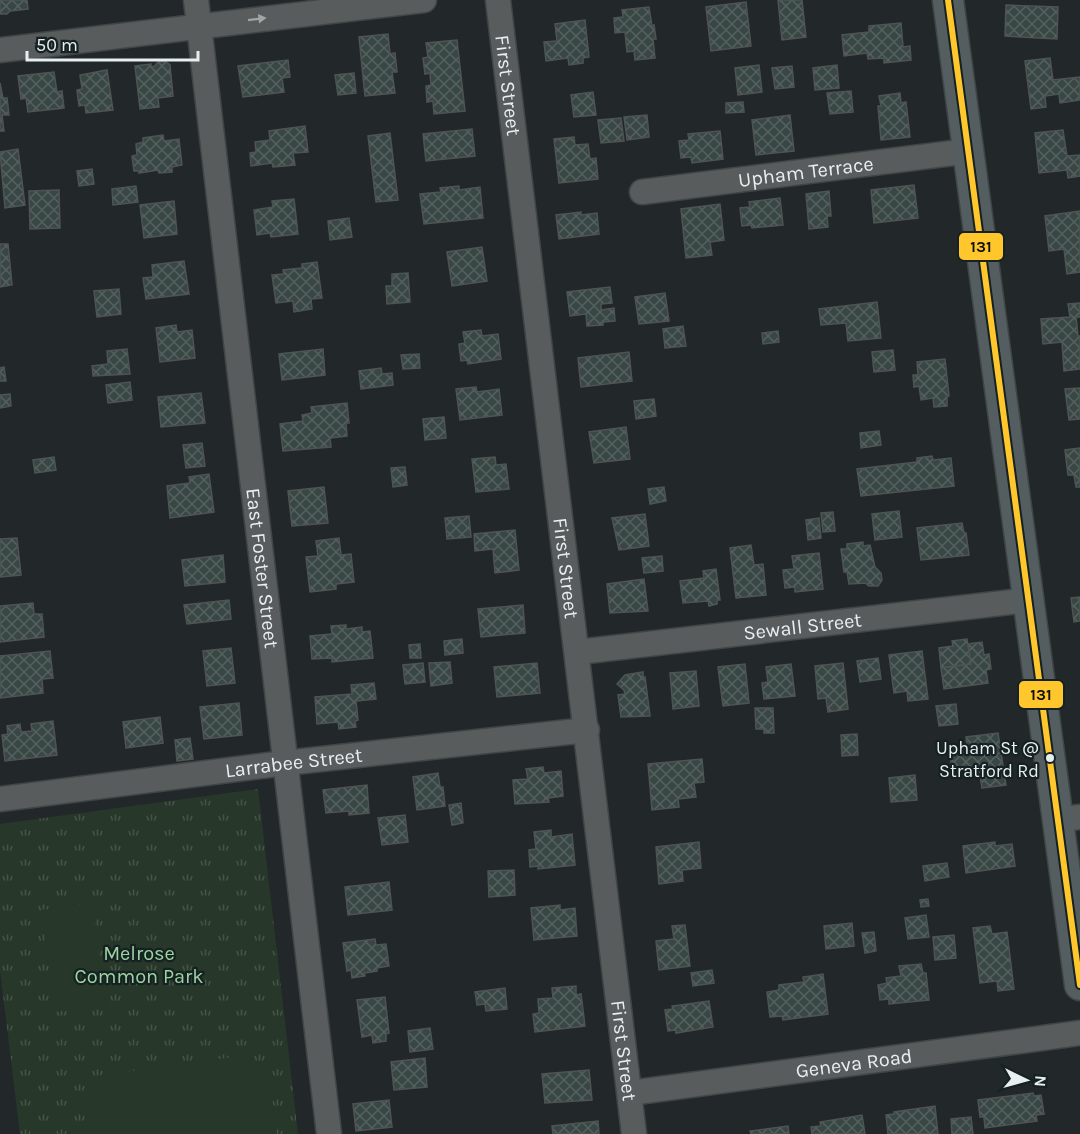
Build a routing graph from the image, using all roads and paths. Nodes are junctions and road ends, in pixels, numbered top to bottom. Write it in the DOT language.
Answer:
graph roads {
  1 [pos="196,0"];
  2 [pos="424,0"];
  3 [pos="498,0"];
  4 [pos="948,0"];
  5 [pos="199,26"];
  6 [pos="0,50"];
  7 [pos="969,152"];
  8 [pos="642,192"];
  9 [pos="1029,600"];
  10 [pos="578,652"];
  11 [pos="587,730"];
  12 [pos="285,763"];
  13 [pos="0,799"];
  14 [pos="1069,818"];
  15 [pos="1080,985"];
  16 [pos="1080,1033"];
  17 [pos="630,1093"];
  18 [pos="329,1134"];
  19 [pos="634,1134"];
  1 -- 5 [label="street, East Foster Street"];
  5 -- 2 [label="street, one-way"];
  3 -- 10 [label="street, First Street"];
  4 -- 7 [label="main road"];
  5 -- 6 [label="street"];
  5 -- 12 [label="street, East Foster Street"];
  7 -- 8 [label="street, Upham Terrace"];
  7 -- 9 [label="main road"];
  9 -- 10 [label="street, Sewall Street"];
  9 -- 14 [label="main road"];
  10 -- 11 [label="street, First Street"];
  11 -- 12 [label="street, Larrabee Street"];
  11 -- 17 [label="street, First Street"];
  12 -- 13 [label="street, Larrabee Street"];
  12 -- 18 [label="street, East Foster Street"];
  14 -- 15 [label="main road"];
  16 -- 17 [label="street, Geneva Road"];
  17 -- 19 [label="street, First Street"];
}
